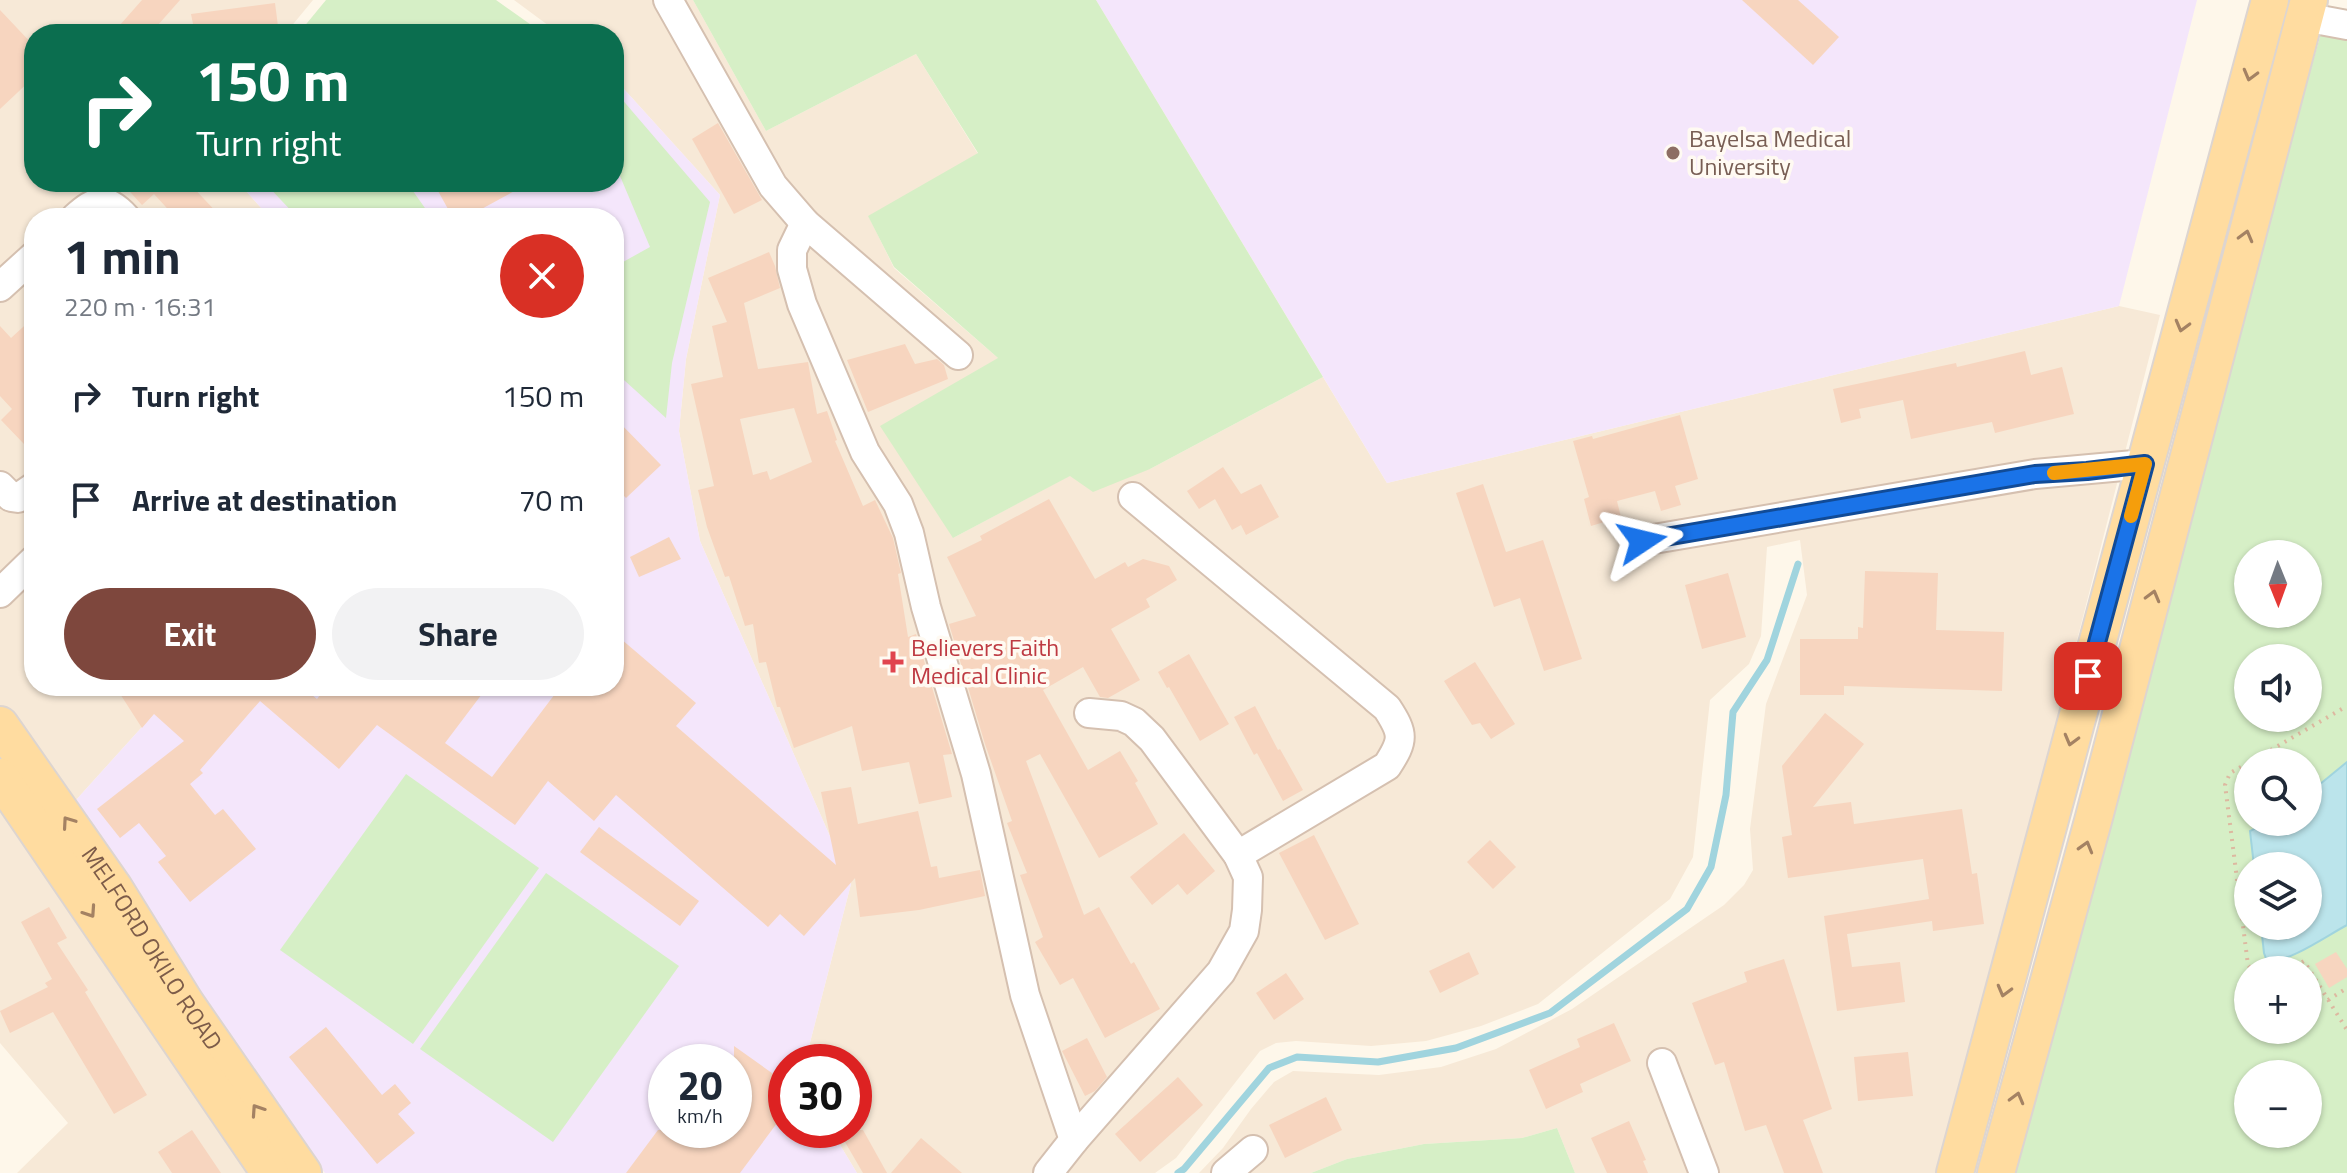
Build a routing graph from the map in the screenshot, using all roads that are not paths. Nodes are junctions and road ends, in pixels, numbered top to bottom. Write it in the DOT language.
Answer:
graph roads {
  1 [pos="668,0"];
  2 [pos="2270,0"];
  3 [pos="2307,9"];
  4 [pos="2347,25"];
  5 [pos="87,208"];
  6 [pos="115,208"];
  7 [pos="805,223"];
  8 [pos="24,265"];
  9 [pos="0,287"];
  10 [pos="958,355"];
  11 [pos="2145,464"];
  12 [pos="0,486"];
  13 [pos="24,496"];
  14 [pos="1133,497"];
  15 [pos="1642,541"];
  16 [pos="24,570"];
  17 [pos="0,593"];
  18 [pos="1089,713"];
  19 [pos="0,725"];
  20 [pos="0,777"];
  21 [pos="1238,855"];
  22 [pos="1662,1063"];
  23 [pos="1074,1140"];
  24 [pos="1253,1150"];
  25 [pos="270,1173"];
  26 [pos="303,1173"];
  27 [pos="1048,1173"];
  28 [pos="1226,1173"];
  29 [pos="1704,1173"];
  30 [pos="1955,1173"];
  31 [pos="1996,1173"];
  1 -- 7 [label="street"];
  2 -- 11 [label="main road, one-way"];
  3 -- 4 [label="street"];
  31 -- 3 [label="main road, one-way"];
  5 -- 6 [label="street"];
  7 -- 10 [label="street"];
  7 -- 23 [label="street"];
  8 -- 9 [label="street"];
  11 -- 15 [label="street"];
  11 -- 30 [label="main road, one-way"];
  12 -- 13 [label="street"];
  14 -- 21 [label="street"];
  16 -- 17 [label="street"];
  18 -- 21 [label="street"];
  26 -- 19 [label="main road, MELFORD OKILO ROAD, one-way"];
  20 -- 25 [label="main road, MELFORD OKILO ROAD, one-way"];
  21 -- 23 [label="street"];
  22 -- 29 [label="street"];
  23 -- 27 [label="street"];
  24 -- 28 [label="street"];
}
